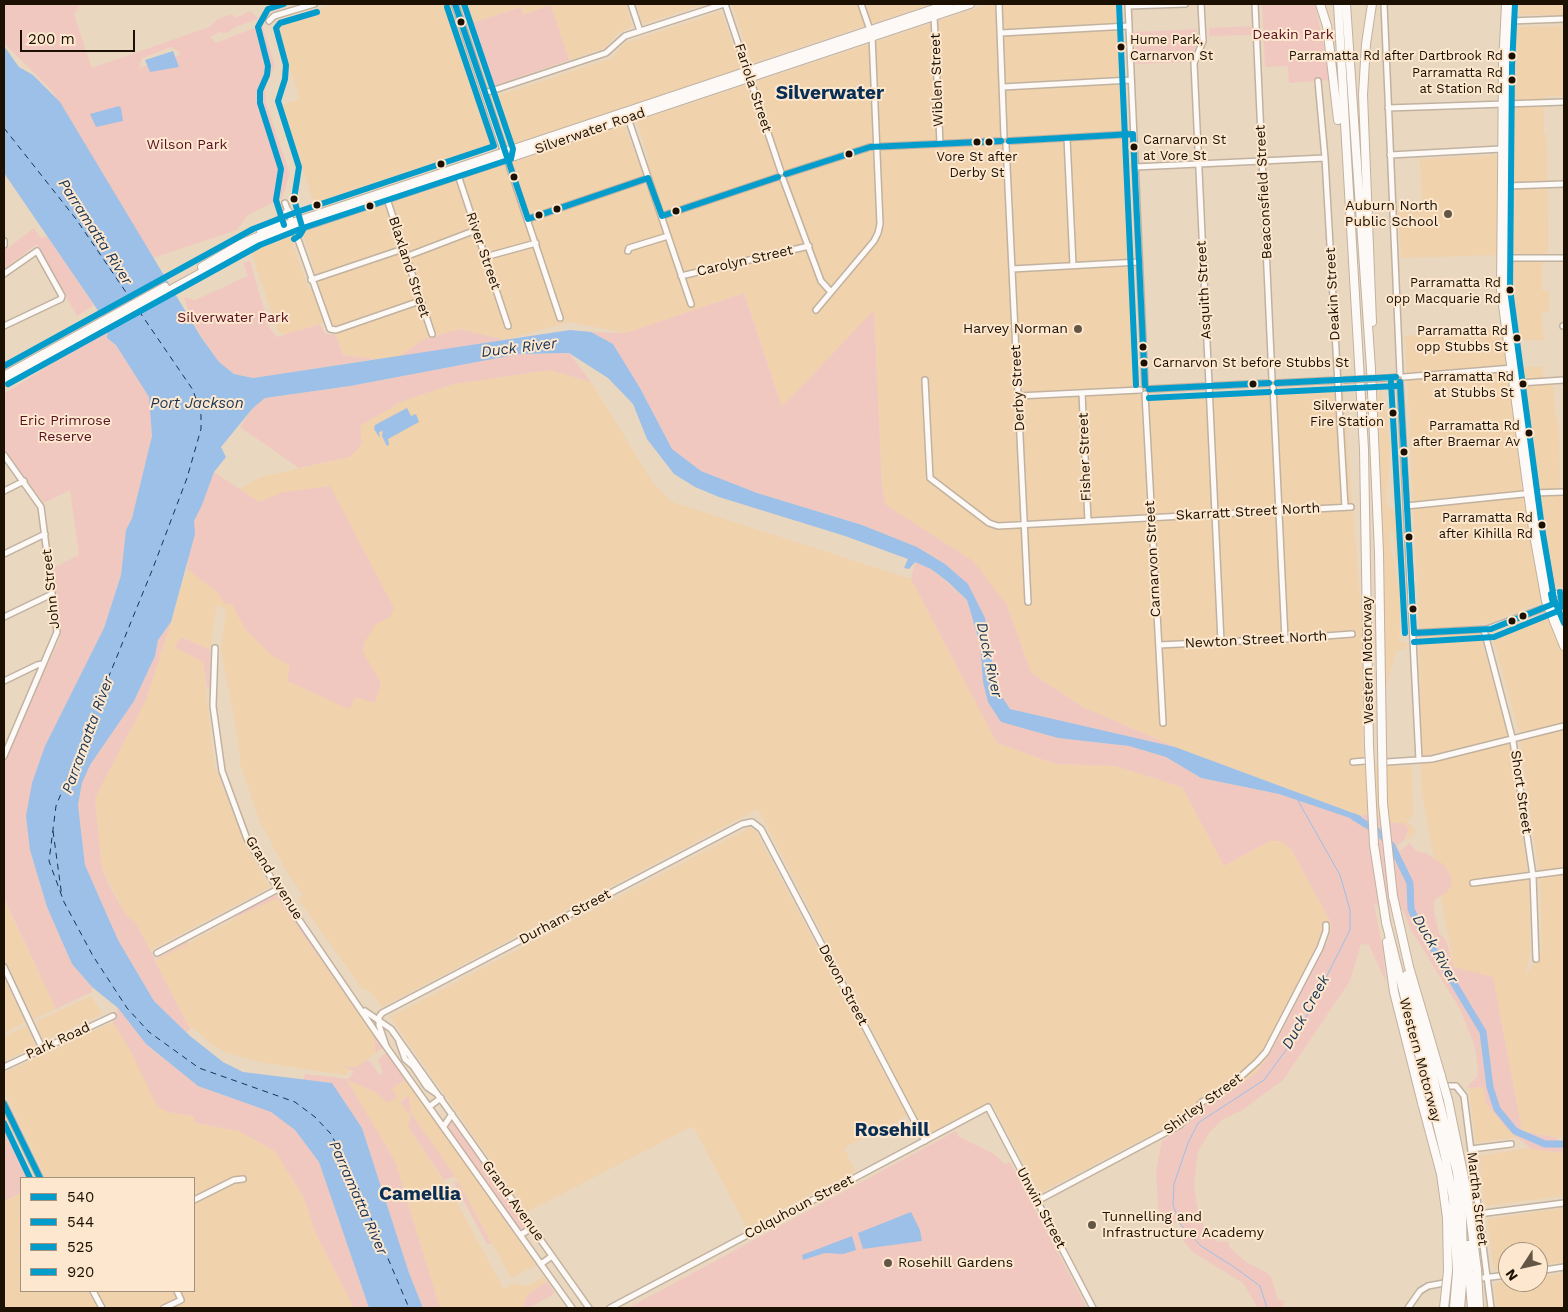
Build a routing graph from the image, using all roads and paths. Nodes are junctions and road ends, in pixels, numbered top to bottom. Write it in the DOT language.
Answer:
graph roads {
  1 [pos="314,4"];
  2 [pos="455,4"];
  3 [pos="631,4"];
  4 [pos="724,4"];
  5 [pos="861,4"];
  6 [pos="949,4"];
  7 [pos="970,4"];
  8 [pos="999,4"];
  9 [pos="1185,4"];
  10 [pos="1201,4"];
  11 [pos="1255,4"];
  12 [pos="1320,4"];
  13 [pos="1338,4"];
  14 [pos="1346,4"];
  15 [pos="1372,4"];
  16 [pos="1384,4"];
  17 [pos="1506,4"];
  18 [pos="1511,4"];
  19 [pos="1128,5"];
  20 [pos="934,16"];
  21 [pos="1564,19"];
  22 [pos="269,21"];
  23 [pos="1510,21"];
  24 [pos="1129,26"];
  25 [pos="640,31"];
  26 [pos="871,33"];
  27 [pos="1001,33"];
  28 [pos="749,74"];
  29 [pos="1131,80"];
  30 [pos="1318,82"];
  31 [pos="1003,86"];
  32 [pos="485,93"];
  33 [pos="1564,102"];
  34 [pos="1505,103"];
  35 [pos="1388,108"];
  36 [pos="628,118"];
  37 [pos="1133,134"];
  38 [pos="1002,138"];
  39 [pos="1067,138"];
  40 [pos="1008,143"];
  41 [pos="940,144"];
  42 [pos="877,146"];
  43 [pos="1501,149"];
  44 [pos="1345,152"];
  45 [pos="506,155"];
  46 [pos="1390,155"];
  47 [pos="1326,158"];
  48 [pos="1261,160"];
  49 [pos="1198,164"];
  50 [pos="1135,167"];
  51 [pos="458,175"];
  52 [pos="782,175"];
  53 [pos="648,178"];
  54 [pos="1564,184"];
  55 [pos="1508,186"];
  56 [pos="387,199"];
  57 [pos="285,203"];
  58 [pos="288,212"];
  59 [pos="662,216"];
  60 [pos="528,218"];
  61 [pos="293,226"];
  62 [pos="476,230"];
  63 [pos="668,236"];
  64 [pos="536,243"];
  65 [pos="809,246"];
  66 [pos="241,248"];
  67 [pos="403,249"];
  68 [pos="628,251"];
  69 [pos="405,257"];
  70 [pos="485,257"];
  71 [pos="1504,258"];
  72 [pos="1564,258"];
  73 [pos="1140,262"];
  74 [pos="1073,265"];
  75 [pos="1012,269"];
  76 [pos="4,274"];
  77 [pos="682,276"];
  78 [pos="311,280"];
  79 [pos="831,292"];
  80 [pos="420,301"];
  81 [pos="691,304"];
  82 [pos="816,310"];
  83 [pos="560,318"];
  84 [pos="4,326"];
  85 [pos="508,326"];
  86 [pos="88,332"];
  87 [pos="432,334"];
  88 [pos="1514,368"];
  89 [pos="1371,369"];
  90 [pos="4,376"];
  91 [pos="1400,376"];
  92 [pos="924,380"];
  93 [pos="1336,380"];
  94 [pos="1564,380"];
  95 [pos="4,382"];
  96 [pos="1519,382"];
  97 [pos="1273,383"];
  98 [pos="1208,387"];
  99 [pos="1147,390"];
  100 [pos="1082,393"];
  101 [pos="1018,396"];
  102 [pos="4,455"];
  103 [pos="24,482"];
  104 [pos="4,491"];
  105 [pos="1564,492"];
  106 [pos="1530,494"];
  107 [pos="1406,506"];
  108 [pos="1345,507"];
  109 [pos="1351,507"];
  110 [pos="1279,511"];
  111 [pos="1215,514"];
  112 [pos="1150,517"];
  113 [pos="1088,521"];
  114 [pos="1024,524"];
  115 [pos="45,534"];
  116 [pos="4,554"];
  117 [pos="1564,593"];
  118 [pos="52,594"];
  119 [pos="1548,595"];
  120 [pos="1028,602"];
  121 [pos="1550,605"];
  122 [pos="4,617"];
  123 [pos="1484,630"];
  124 [pos="1564,632"];
  125 [pos="1414,633"];
  126 [pos="1352,634"];
  127 [pos="1285,639"];
  128 [pos="1221,642"];
  129 [pos="1159,645"];
  130 [pos="1564,646"];
  131 [pos="215,648"];
  132 [pos="44,664"];
  133 [pos="4,681"];
  134 [pos="1163,723"];
  135 [pos="1564,726"];
  136 [pos="1513,741"];
  137 [pos="4,756"];
  138 [pos="1419,760"];
  139 [pos="1366,761"];
  140 [pos="1353,762"];
  141 [pos="1387,762"];
  142 [pos="761,829"];
  143 [pos="1564,871"];
  144 [pos="1533,876"];
  145 [pos="1473,883"];
  146 [pos="278,889"];
  147 [pos="1386,922"];
  148 [pos="1326,925"];
  149 [pos="1399,931"];
  150 [pos="157,953"];
  151 [pos="1536,958"];
  152 [pos="4,967"];
  153 [pos="359,1005"];
  154 [pos="387,1011"];
  155 [pos="369,1014"];
  156 [pos="113,1016"];
  157 [pos="379,1020"];
  158 [pos="391,1029"];
  159 [pos="397,1038"];
  160 [pos="387,1047"];
  161 [pos="42,1048"];
  162 [pos="4,1067"];
  163 [pos="417,1068"];
  164 [pos="407,1075"];
  165 [pos="1429,1078"];
  166 [pos="1448,1086"];
  167 [pos="440,1097"];
  168 [pos="1435,1101"];
  169 [pos="4,1104"];
  170 [pos="430,1106"];
  171 [pos="988,1107"];
  172 [pos="452,1114"];
  173 [pos="444,1126"];
  174 [pos="925,1141"];
  175 [pos="1511,1144"];
  176 [pos="1471,1149"];
  177 [pos="40,1177"];
  178 [pos="243,1179"];
  179 [pos="195,1200"];
  180 [pos="1037,1201"];
  181 [pos="1564,1202"];
  182 [pos="1478,1214"];
  183 [pos="532,1228"];
  184 [pos="520,1235"];
  185 [pos="552,1256"];
  186 [pos="541,1264"];
  187 [pos="1564,1267"];
  188 [pos="1548,1269"];
  189 [pos="1466,1272"];
  190 [pos="1498,1276"];
  191 [pos="1484,1278"];
  192 [pos="1444,1283"];
  193 [pos="94,1292"];
  194 [pos="177,1292"];
  195 [pos="102,1308"];
  196 [pos="164,1308"];
  197 [pos="573,1308"];
  198 [pos="589,1308"];
  199 [pos="610,1308"];
  200 [pos="1093,1308"];
  201 [pos="1408,1308"];
  202 [pos="1444,1308"];
  203 [pos="1454,1308"];
  204 [pos="1460,1308"];
  205 [pos="1472,1308"];
  206 [pos="1479,1308"];
  207 [pos="1491,1308"];
  1 -- 22 [label="street"];
  2 -- 32 [label="main road"];
  3 -- 25 [label="street"];
  4 -- 25 [label="street"];
  4 -- 28 [label="street, Fariola Street"];
  5 -- 26 [label="street"];
  6 -- 26 [label="highway, Silverwater Road"];
  7 -- 20 [label="highway, Silverwater Road"];
  8 -- 27 [label="street"];
  9 -- 19 [label="street"];
  10 -- 49 [label="street, Asquith Street"];
  11 -- 48 [label="street, Beaconsfield Street"];
  12 -- 44 [label="highway"];
  13 -- 44 [label="highway, Western Motorway"];
  14 -- 89 [label="highway, Western Motorway"];
  15 -- 89 [label="highway"];
  16 -- 35 [label="street"];
  17 -- 34 [label="highway"];
  18 -- 23 [label="highway"];
  19 -- 24 [label="street, Carnarvon Street"];
  20 -- 26 [label="highway, Silverwater Road"];
  20 -- 41 [label="street, Wiblen Street"];
  21 -- 23 [label="street"];
  23 -- 34 [label="highway"];
  24 -- 27 [label="street"];
  24 -- 29 [label="street, Carnarvon Street"];
  25 -- 32 [label="street"];
  26 -- 28 [label="highway, Silverwater Road"];
  26 -- 42 [label="street"];
  27 -- 31 [label="street"];
  28 -- 36 [label="highway, Silverwater Road"];
  28 -- 45 [label="highway, Silverwater Road"];
  28 -- 52 [label="street, Fariola Street"];
  29 -- 31 [label="street"];
  29 -- 37 [label="street, Carnarvon Street"];
  30 -- 47 [label="street, Deakin Street"];
  31 -- 38 [label="street"];
  32 -- 45 [label="main road"];
  33 -- 34 [label="street"];
  34 -- 35 [label="street"];
  34 -- 43 [label="highway"];
  34 -- 55 [label="highway"];
  35 -- 46 [label="street"];
  36 -- 45 [label="highway, Silverwater Road"];
  36 -- 53 [label="street"];
  37 -- 39 [label="street"];
  37 -- 50 [label="street, Carnarvon Street"];
  38 -- 40 [label="street"];
  38 -- 41 [label="street"];
  39 -- 40 [label="street"];
  39 -- 74 [label="street"];
  40 -- 75 [label="street, Derby Street"];
  41 -- 42 [label="street"];
  42 -- 52 [label="street"];
  42 -- 79 [label="street"];
  43 -- 46 [label="street"];
  43 -- 71 [label="highway"];
  44 -- 147 [label="highway, Western Motorway, bridge"];
  45 -- 51 [label="highway, Silverwater Road"];
  45 -- 60 [label="street"];
  45 -- 61 [label="highway, Silverwater Road"];
  46 -- 91 [label="street"];
  47 -- 48 [label="street"];
  47 -- 93 [label="street, Deakin Street"];
  48 -- 49 [label="street"];
  48 -- 97 [label="street, Beaconsfield Street"];
  49 -- 50 [label="street"];
  49 -- 98 [label="street, Asquith Street"];
  50 -- 73 [label="street, Carnarvon Street"];
  51 -- 56 [label="highway, Silverwater Road"];
  51 -- 62 [label="street, River Street"];
  52 -- 59 [label="street"];
  52 -- 65 [label="street, Fariola Street"];
  53 -- 59 [label="street"];
  53 -- 60 [label="street"];
  54 -- 55 [label="street"];
  55 -- 71 [label="highway"];
  56 -- 61 [label="highway, Silverwater Road"];
  56 -- 67 [label="street, Blaxland Street"];
  57 -- 58 [label="street"];
  58 -- 61 [label="street"];
  58 -- 66 [label="highway"];
  59 -- 63 [label="street"];
  60 -- 64 [label="street"];
  61 -- 66 [label="highway, Silverwater Road"];
  61 -- 78 [label="street"];
  62 -- 69 [label="street"];
  62 -- 70 [label="street, River Street"];
  63 -- 68 [label="street"];
  63 -- 77 [label="street"];
  64 -- 70 [label="street"];
  64 -- 83 [label="street"];
  65 -- 77 [label="street, Carolyn Street"];
  65 -- 79 [label="street, Fariola Street"];
  66 -- 86 [label="highway, Silverwater Road"];
  67 -- 69 [label="street, Blaxland Street"];
  67 -- 78 [label="street"];
  69 -- 80 [label="street, Blaxland Street"];
  70 -- 85 [label="street, River Street"];
  71 -- 72 [label="street"];
  71 -- 88 [label="highway"];
  73 -- 74 [label="street"];
  73 -- 99 [label="street, Carnarvon Street"];
  74 -- 75 [label="street"];
  75 -- 101 [label="street, Derby Street"];
  76 -- 84 [label="street"];
  77 -- 81 [label="street"];
  78 -- 80 [label="street"];
  79 -- 82 [label="street"];
  80 -- 87 [label="street, Blaxland Street"];
  86 -- 90 [label="highway, Silverwater Road"];
  86 -- 95 [label="highway, Silverwater Road"];
  88 -- 91 [label="street"];
  88 -- 96 [label="highway"];
  88 -- 106 [label="highway"];
  89 -- 149 [label="highway, Western Motorway, bridge"];
  91 -- 93 [label="street, bridge"];
  91 -- 107 [label="street"];
  92 -- 114 [label="street, Skarratt Street North"];
  93 -- 97 [label="street"];
  93 -- 108 [label="street, Deakin Street"];
  94 -- 96 [label="street"];
  96 -- 106 [label="highway"];
  97 -- 98 [label="street"];
  97 -- 110 [label="street, Beaconsfield Street"];
  98 -- 99 [label="street"];
  98 -- 111 [label="street, Asquith Street"];
  99 -- 100 [label="street"];
  99 -- 112 [label="street, Carnarvon Street"];
  100 -- 101 [label="street"];
  100 -- 113 [label="street, Fisher Street"];
  101 -- 114 [label="street, Derby Street"];
  102 -- 103 [label="street, John Street"];
  103 -- 104 [label="street"];
  103 -- 115 [label="street, John Street"];
  105 -- 106 [label="street"];
  106 -- 107 [label="street"];
  106 -- 119 [label="highway"];
  107 -- 125 [label="street"];
  108 -- 109 [label="street, Skarratt Street North"];
  108 -- 110 [label="street, Skarratt Street North"];
  110 -- 111 [label="street, Skarratt Street North"];
  110 -- 127 [label="street, Beaconsfield Street"];
  111 -- 112 [label="street, Skarratt Street North"];
  111 -- 128 [label="street, Asquith Street"];
  112 -- 113 [label="street, Skarratt Street North"];
  112 -- 129 [label="street, Carnarvon Street"];
  113 -- 114 [label="street, Skarratt Street North"];
  114 -- 120 [label="street, Derby Street"];
  115 -- 116 [label="street"];
  115 -- 118 [label="street, John Street"];
  117 -- 119 [label="street"];
  118 -- 122 [label="street"];
  118 -- 132 [label="street, John Street"];
  119 -- 121 [label="highway"];
  121 -- 123 [label="street"];
  121 -- 124 [label="highway"];
  121 -- 130 [label="highway"];
  123 -- 125 [label="street"];
  123 -- 136 [label="street, Short Street"];
  125 -- 138 [label="street"];
  126 -- 127 [label="street, Newton Street North"];
  127 -- 128 [label="street, Newton Street North"];
  128 -- 129 [label="street, Newton Street North"];
  129 -- 134 [label="street, Carnarvon Street"];
  131 -- 146 [label="street, Grand Avenue"];
  132 -- 133 [label="street"];
  132 -- 137 [label="street, John Street"];
  135 -- 136 [label="street"];
  136 -- 138 [label="street"];
  136 -- 144 [label="street, Short Street"];
  138 -- 141 [label="street"];
  139 -- 140 [label="street"];
  142 -- 154 [label="street, Durham Street"];
  142 -- 174 [label="street, Devon Street"];
  143 -- 144 [label="street"];
  144 -- 145 [label="street"];
  144 -- 151 [label="street, Short Street"];
  146 -- 150 [label="street"];
  146 -- 153 [label="street, Grand Avenue"];
  147 -- 165 [label="highway, Western Motorway"];
  147 -- 202 [label="highway, bridge"];
  148 -- 180 [label="street, Shirley Street"];
  149 -- 165 [label="highway, Western Motorway"];
  149 -- 189 [label="highway, Western Motorway, bridge"];
  152 -- 161 [label="street"];
  153 -- 155 [label="street, Grand Avenue"];
  153 -- 160 [label="street, Grand Avenue"];
  154 -- 155 [label="street"];
  154 -- 157 [label="street"];
  154 -- 158 [label="street"];
  155 -- 157 [label="street, Grand Avenue"];
  156 -- 161 [label="street, Park Road"];
  157 -- 158 [label="street, Grand Avenue"];
  157 -- 160 [label="street"];
  158 -- 159 [label="street, Grand Avenue"];
  159 -- 160 [label="street"];
  159 -- 163 [label="street, Grand Avenue"];
  160 -- 164 [label="street, Grand Avenue"];
  161 -- 162 [label="street, Park Road"];
  163 -- 164 [label="street"];
  163 -- 167 [label="street, Grand Avenue"];
  164 -- 170 [label="street, Grand Avenue"];
  165 -- 168 [label="highway, Western Motorway, bridge"];
  166 -- 176 [label="street, Martha Street"];
  167 -- 170 [label="street"];
  167 -- 172 [label="street, Grand Avenue"];
  168 -- 189 [label="highway, Western Motorway"];
  168 -- 189 [label="highway, Western Motorway"];
  169 -- 177 [label="street"];
  170 -- 173 [label="street, Grand Avenue"];
  171 -- 174 [label="street, Colquhoun Street"];
  171 -- 180 [label="street, Unwin Street"];
  172 -- 173 [label="street"];
  172 -- 183 [label="street, Grand Avenue"];
  173 -- 184 [label="street, Grand Avenue"];
  174 -- 199 [label="street, Colquhoun Street"];
  175 -- 176 [label="street"];
  176 -- 182 [label="street, Martha Street"];
  178 -- 179 [label="street"];
  180 -- 200 [label="street, Unwin Street"];
  181 -- 182 [label="street"];
  182 -- 191 [label="street, Martha Street"];
  183 -- 184 [label="street"];
  183 -- 185 [label="street, Grand Avenue"];
  184 -- 186 [label="street, Grand Avenue"];
  185 -- 186 [label="street"];
  185 -- 198 [label="street, Grand Avenue"];
  186 -- 197 [label="street, Grand Avenue"];
  187 -- 188 [label="street"];
  189 -- 203 [label="highway, Western Motorway, bridge"];
  189 -- 204 [label="highway, Western Motorway, bridge"];
  189 -- 205 [label="highway, bridge"];
  189 -- 206 [label="highway, Western Motorway, bridge"];
  190 -- 191 [label="street"];
  191 -- 207 [label="street, Martha Street"];
  192 -- 201 [label="street"];
  193 -- 195 [label="street"];
  194 -- 196 [label="street"];
}
